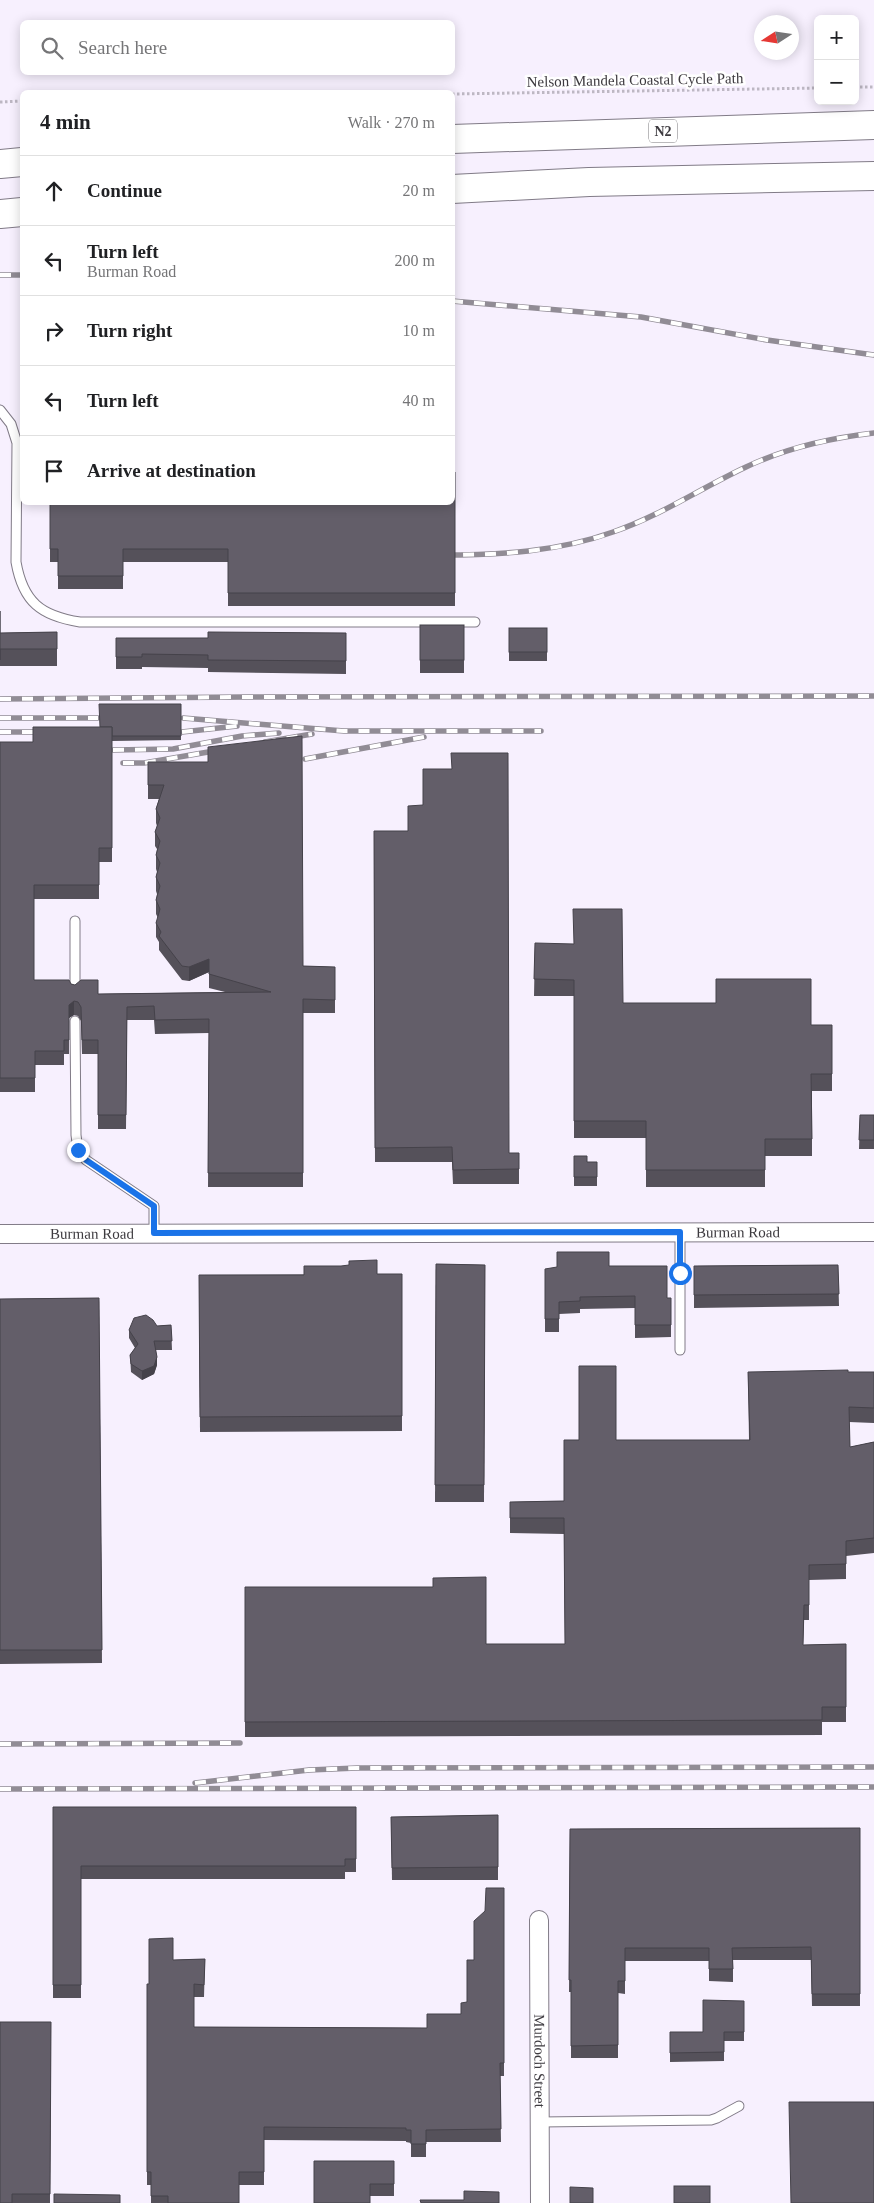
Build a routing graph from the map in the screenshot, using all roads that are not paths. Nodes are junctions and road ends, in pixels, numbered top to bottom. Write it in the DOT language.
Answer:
graph roads {
  1 [pos="874,125"];
  2 [pos="455,138"];
  3 [pos="20,162"];
  4 [pos="0,164"];
  5 [pos="874,176"];
  6 [pos="455,189"];
  7 [pos="20,212"];
  8 [pos="0,214"];
  9 [pos="0,410"];
  10 [pos="475,622"];
  11 [pos="75,921"];
  12 [pos="75,993"];
  13 [pos="75,1021"];
  14 [pos="680,1232"];
  15 [pos="874,1232"];
  16 [pos="154,1233"];
  17 [pos="0,1234"];
  18 [pos="680,1350"];
  19 [pos="539,1920"];
  20 [pos="739,2106"];
  21 [pos="540,2122"];
  22 [pos="540,2203"];
  1 -- 2 [label="highway, N2"];
  3 -- 4 [label="highway"];
  5 -- 6 [label="highway"];
  7 -- 8 [label="highway"];
  9 -- 10 [label="lane"];
  11 -- 12 [label="lane"];
  13 -- 16 [label="lane"];
  14 -- 15 [label="street, Burman Road"];
  14 -- 16 [label="street, Burman Road"];
  14 -- 18 [label="lane"];
  16 -- 17 [label="street, Burman Road"];
  19 -- 21 [label="street, Murdoch Street"];
  20 -- 21 [label="lane"];
  21 -- 22 [label="street, Murdoch Street"];
}
